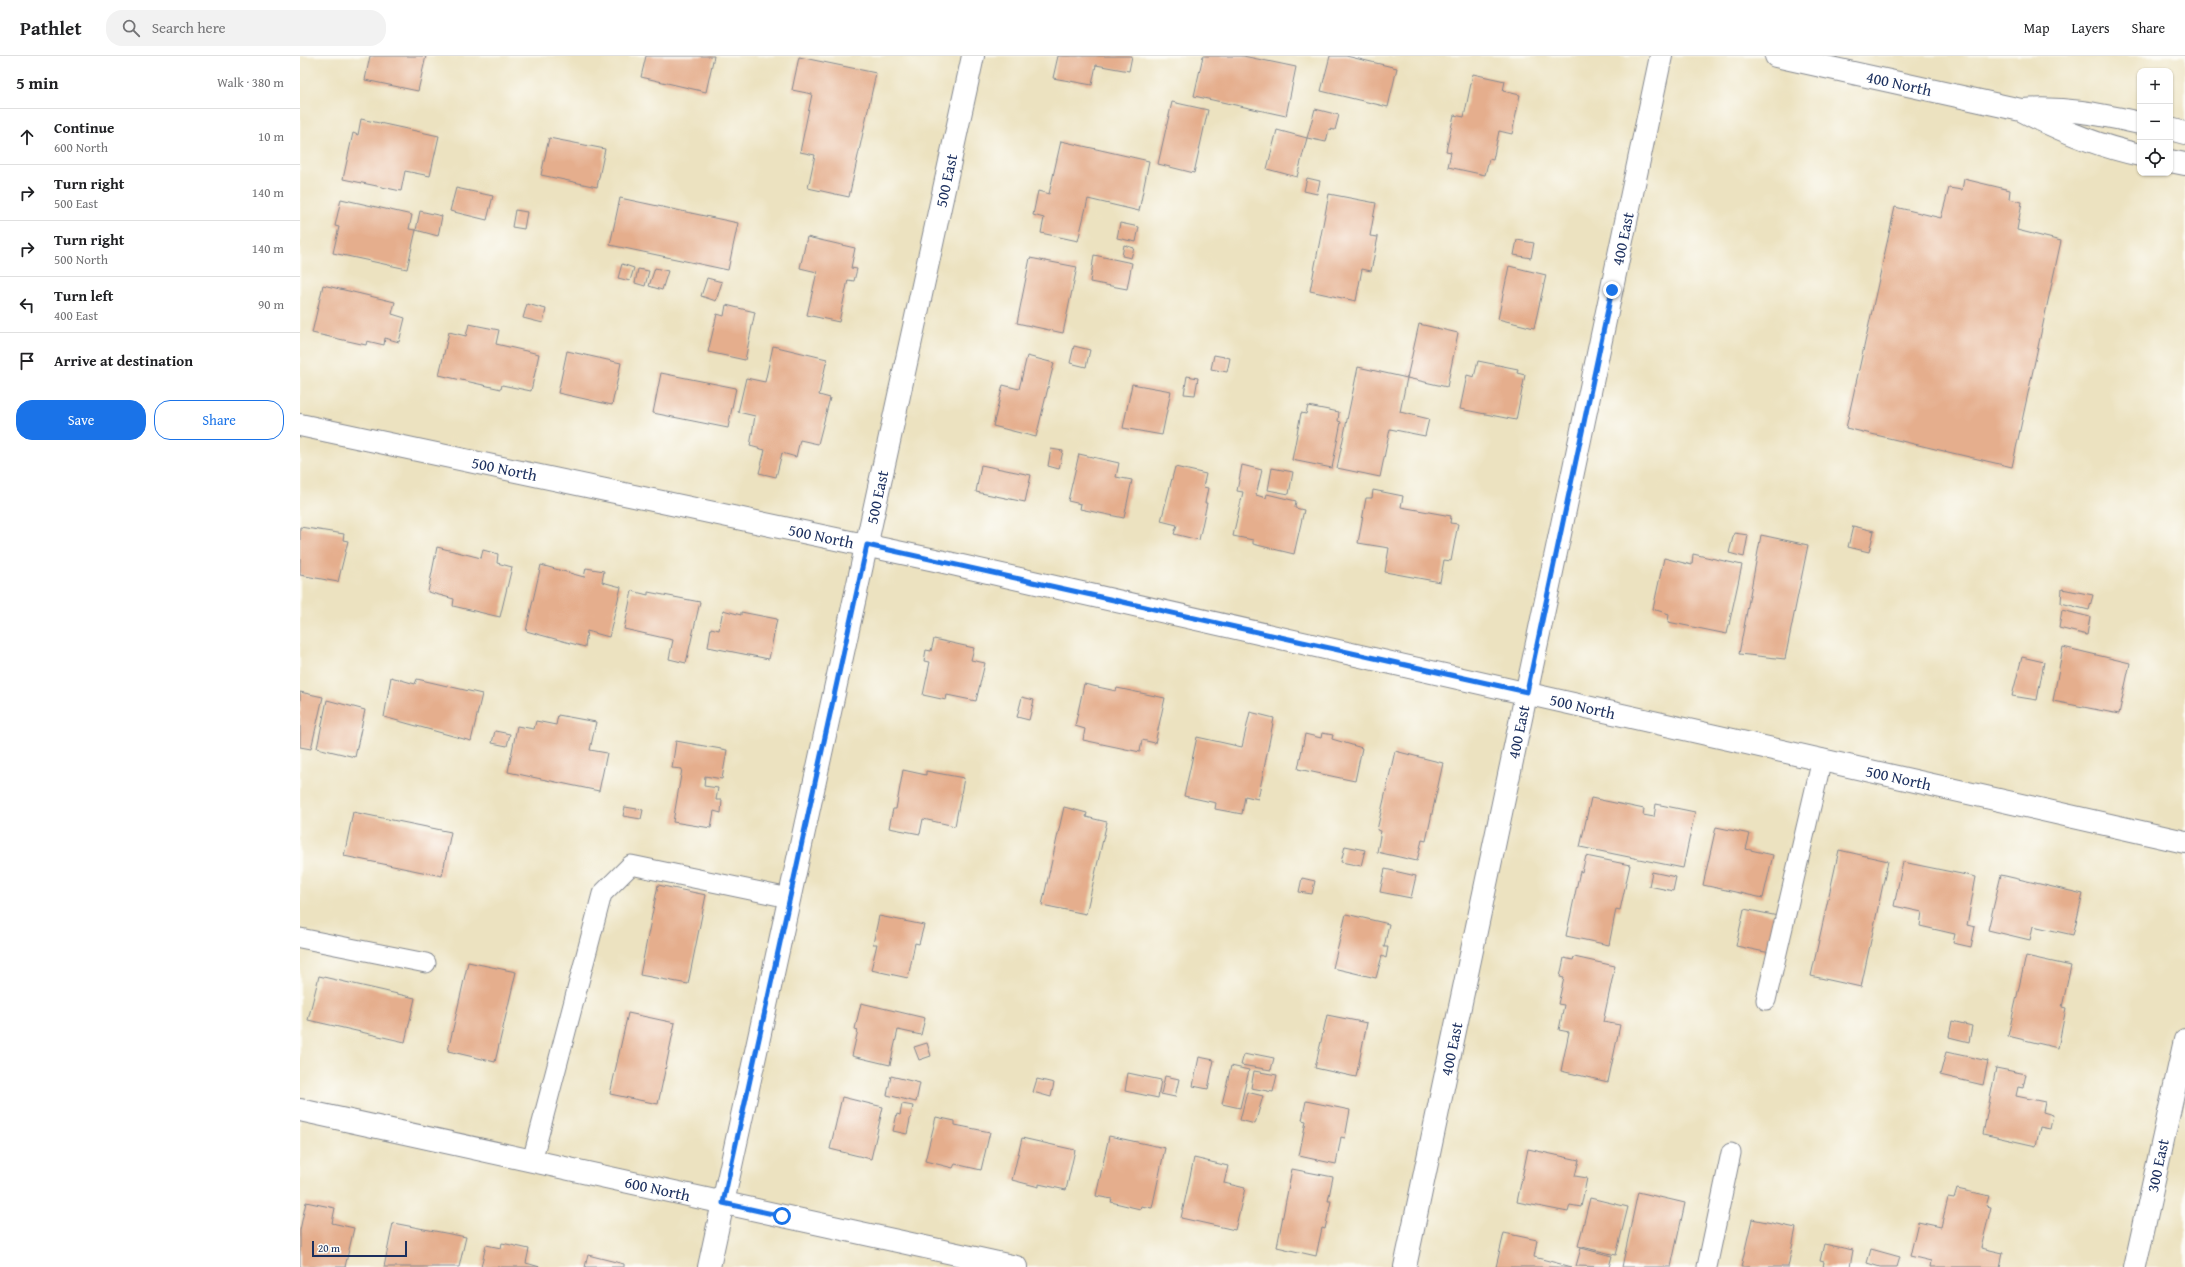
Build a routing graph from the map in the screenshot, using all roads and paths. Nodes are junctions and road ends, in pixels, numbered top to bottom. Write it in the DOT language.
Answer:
graph roads {
  1 [pos="973,56"];
  2 [pos="1661,56"];
  3 [pos="1776,56"];
  4 [pos="2021,110"];
  5 [pos="2137,122"];
  6 [pos="2173,130"];
  7 [pos="2185,133"];
  8 [pos="2137,154"];
  9 [pos="2173,162"];
  10 [pos="2185,164"];
  11 [pos="300,425"];
  12 [pos="867,545"];
  13 [pos="1527,692"];
  14 [pos="1822,759"];
  15 [pos="2185,842"];
  16 [pos="790,898"];
  17 [pos="300,938"];
  18 [pos="426,963"];
  19 [pos="1766,1000"];
  20 [pos="2185,1040"];
  21 [pos="300,1110"];
  22 [pos="1731,1153"];
  23 [pos="532,1161"];
  24 [pos="723,1203"];
  25 [pos="709,1267"];
  26 [pos="1016,1267"];
  27 [pos="1405,1267"];
  28 [pos="1707,1267"];
  29 [pos="2135,1267"];
  1 -- 12 [label="street, 500 East"];
  2 -- 13 [label="street, 400 East"];
  3 -- 4 [label="street, 400 North"];
  4 -- 5 [label="street, 400 North"];
  4 -- 8 [label="street, 400 North"];
  6 -- 7 [label="street"];
  9 -- 10 [label="street"];
  11 -- 12 [label="street, 500 North"];
  12 -- 13 [label="street, 500 North"];
  12 -- 16 [label="street, 500 East"];
  13 -- 14 [label="street, 500 North"];
  13 -- 27 [label="street, 400 East"];
  14 -- 15 [label="street, 500 North"];
  14 -- 19 [label="lane"];
  16 -- 23 [label="lane"];
  16 -- 24 [label="street, 500 East"];
  17 -- 18 [label="lane"];
  20 -- 29 [label="street, 300 East"];
  21 -- 23 [label="street, 600 North"];
  22 -- 28 [label="lane"];
  23 -- 24 [label="street, 600 North"];
  24 -- 25 [label="street, 500 East"];
  24 -- 26 [label="street, 600 North"];
}
